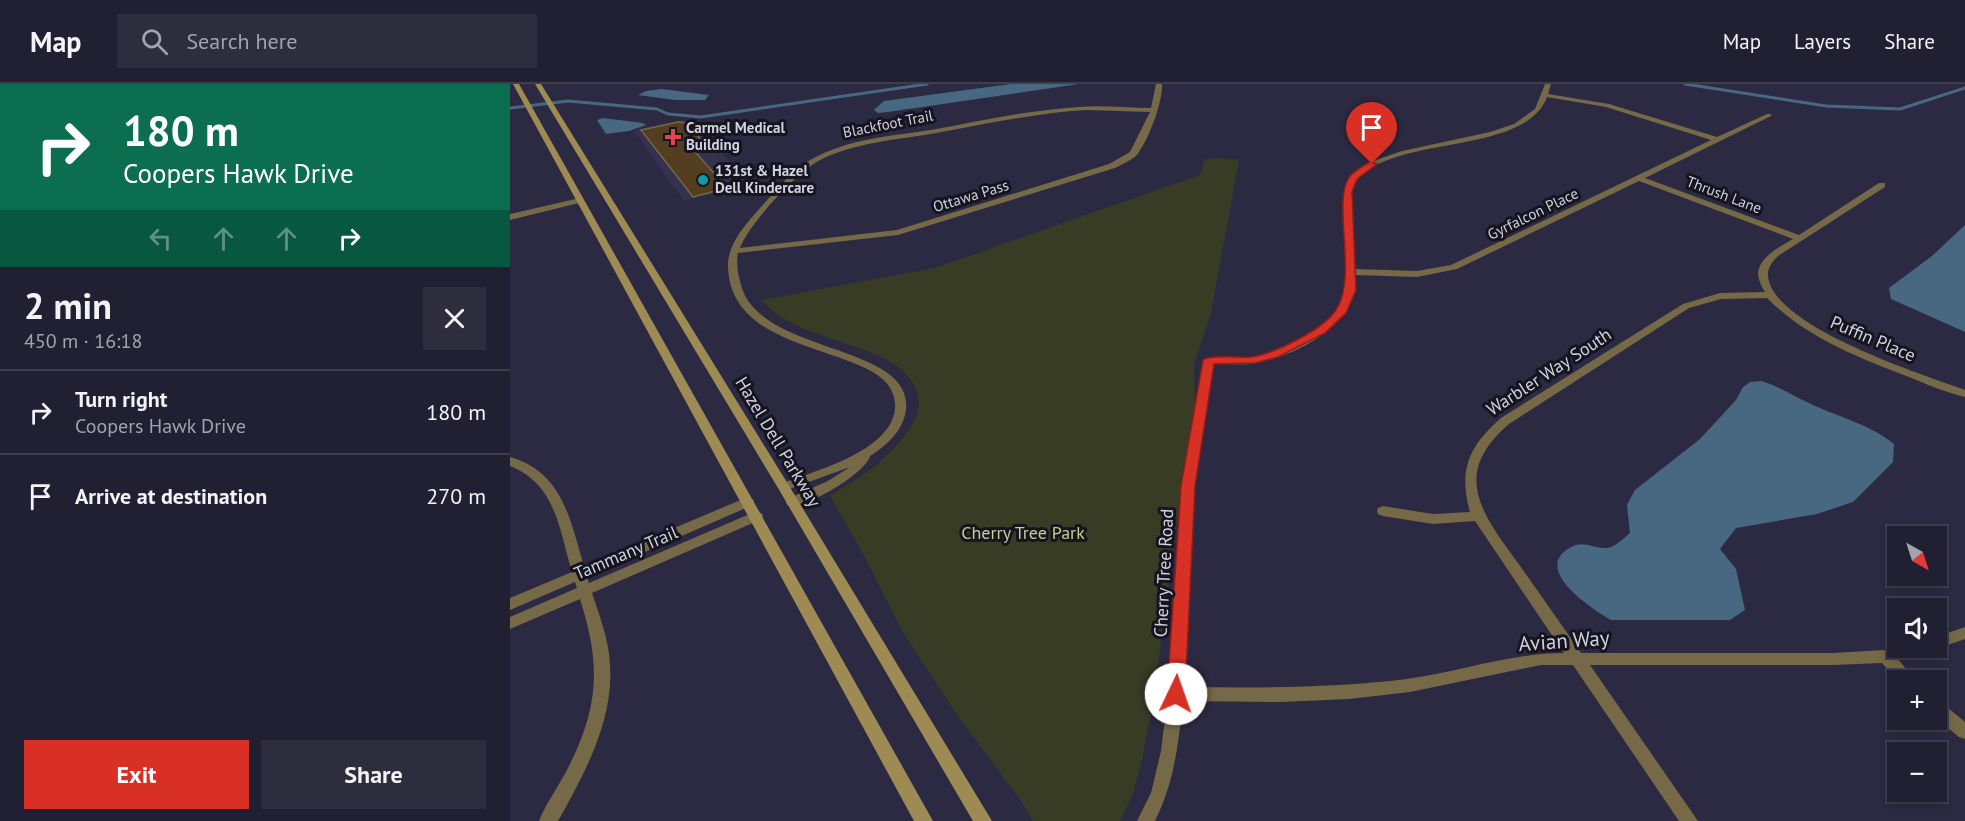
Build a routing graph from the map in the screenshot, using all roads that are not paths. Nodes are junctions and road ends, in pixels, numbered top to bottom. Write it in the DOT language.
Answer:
graph roads {
  1 [pos="516,84"];
  2 [pos="538,84"];
  3 [pos="1159,84"];
  4 [pos="1548,84"];
  5 [pos="1544,95"];
  6 [pos="1154,110"];
  7 [pos="1769,115"];
  8 [pos="1718,140"];
  9 [pos="1638,178"];
  10 [pos="1882,185"];
  11 [pos="578,197"];
  12 [pos="510,210"];
  13 [pos="510,217"];
  14 [pos="1799,238"];
  15 [pos="735,251"];
  16 [pos="1352,272"];
  17 [pos="1772,295"];
  18 [pos="1965,394"];
  19 [pos="865,456"];
  20 [pos="510,461"];
  21 [pos="784,487"];
  22 [pos="748,502"];
  23 [pos="792,502"];
  24 [pos="1383,511"];
  25 [pos="757,516"];
  26 [pos="1478,516"];
  27 [pos="582,582"];
  28 [pos="510,604"];
  29 [pos="510,623"];
  30 [pos="1965,633"];
  31 [pos="1947,639"];
  32 [pos="1885,656"];
  33 [pos="1577,658"];
  34 [pos="1898,670"];
  35 [pos="1176,694"];
  36 [pos="1947,717"];
  37 [pos="1965,732"];
  38 [pos="548,821"];
  39 [pos="924,821"];
  40 [pos="983,821"];
  41 [pos="1146,821"];
  42 [pos="1689,821"];
  1 -- 11 [label="main road"];
  2 -- 21 [label="main road, Hazel Dell Parkway"];
  3 -- 6 [label="street, Ottawa Pass"];
  4 -- 5 [label="street"];
  5 -- 8 [label="street"];
  5 -- 16 [label="street"];
  6 -- 15 [label="street, Ottawa Pass"];
  6 -- 15 [label="street, Blackfoot Trail"];
  7 -- 8 [label="street, Gyrfalcon Place"];
  8 -- 9 [label="street, Gyrfalcon Place"];
  9 -- 14 [label="street, Thrush Lane"];
  9 -- 16 [label="street, Gyrfalcon Place"];
  10 -- 14 [label="street, Puffin Place"];
  11 -- 12 [label="street"];
  11 -- 13 [label="street"];
  11 -- 22 [label="main road"];
  14 -- 17 [label="street, Puffin Place"];
  15 -- 19 [label="street, Blackfoot Trail"];
  16 -- 35 [label="street, Cherry Tree Road"];
  17 -- 18 [label="street, Puffin Place"];
  17 -- 26 [label="street, Warbler Way South"];
  19 -- 21 [label="street, Blackfoot Trail"];
  19 -- 23 [label="street, Blackfoot Trail"];
  20 -- 27 [label="street"];
  21 -- 23 [label="main road, Hazel Dell Parkway"];
  22 -- 25 [label="main road"];
  22 -- 27 [label="street, Tammany Trail"];
  23 -- 40 [label="main road, Hazel Dell Parkway"];
  24 -- 26 [label="street"];
  25 -- 27 [label="street, Tammany Trail"];
  25 -- 39 [label="main road"];
  26 -- 33 [label="street, Warbler Way South"];
  27 -- 28 [label="street, Tammany Trail"];
  27 -- 29 [label="street, Tammany Trail"];
  27 -- 38 [label="street"];
  30 -- 31 [label="street"];
  32 -- 33 [label="street, Avian Way"];
  32 -- 34 [label="street"];
  33 -- 35 [label="street, Avian Way"];
  33 -- 42 [label="street, Warbler Way South"];
  35 -- 41 [label="street, Cherry Tree Road"];
  36 -- 37 [label="street"];
}
